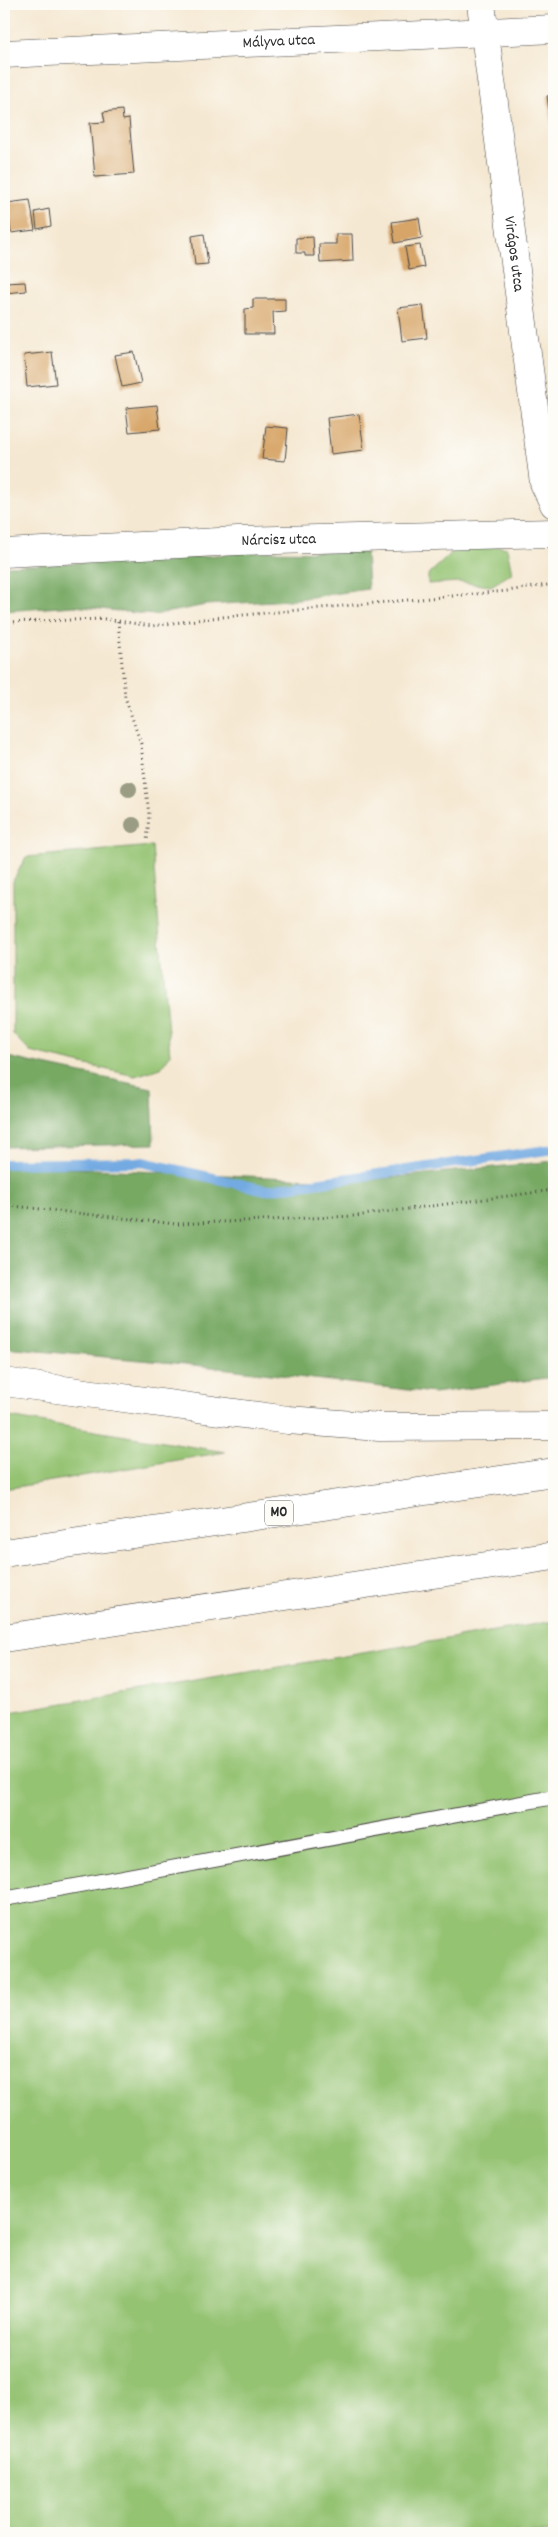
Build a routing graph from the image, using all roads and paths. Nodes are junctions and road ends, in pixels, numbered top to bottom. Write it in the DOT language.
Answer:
graph roads {
  1 [pos="481,4"];
  2 [pos="554,29"];
  3 [pos="485,32"];
  4 [pos="4,54"];
  5 [pos="554,504"];
  6 [pos="554,533"];
  7 [pos="4,553"];
  8 [pos="554,584"];
  9 [pos="4,622"];
  10 [pos="118,622"];
  11 [pos="147,842"];
  12 [pos="554,1190"];
  13 [pos="4,1205"];
  14 [pos="4,1382"];
  15 [pos="554,1426"];
  16 [pos="554,1472"];
  17 [pos="4,1553"];
  18 [pos="554,1556"];
  19 [pos="4,1638"];
  20 [pos="554,1797"];
  21 [pos="4,1899"];
  1 -- 3 [label="main road, Virágos utca"];
  2 -- 3 [label="main road, Mályva utca"];
  3 -- 4 [label="main road, Mályva utca"];
  3 -- 5 [label="main road, Virágos utca"];
  6 -- 7 [label="main road, Nárcisz utca"];
  8 -- 10 [label="path"];
  9 -- 10 [label="path"];
  10 -- 11 [label="path"];
  12 -- 13 [label="path"];
  14 -- 15 [label="main road"];
  16 -- 17 [label="main road, M0"];
  18 -- 19 [label="main road"];
  20 -- 21 [label="lane"];
}
